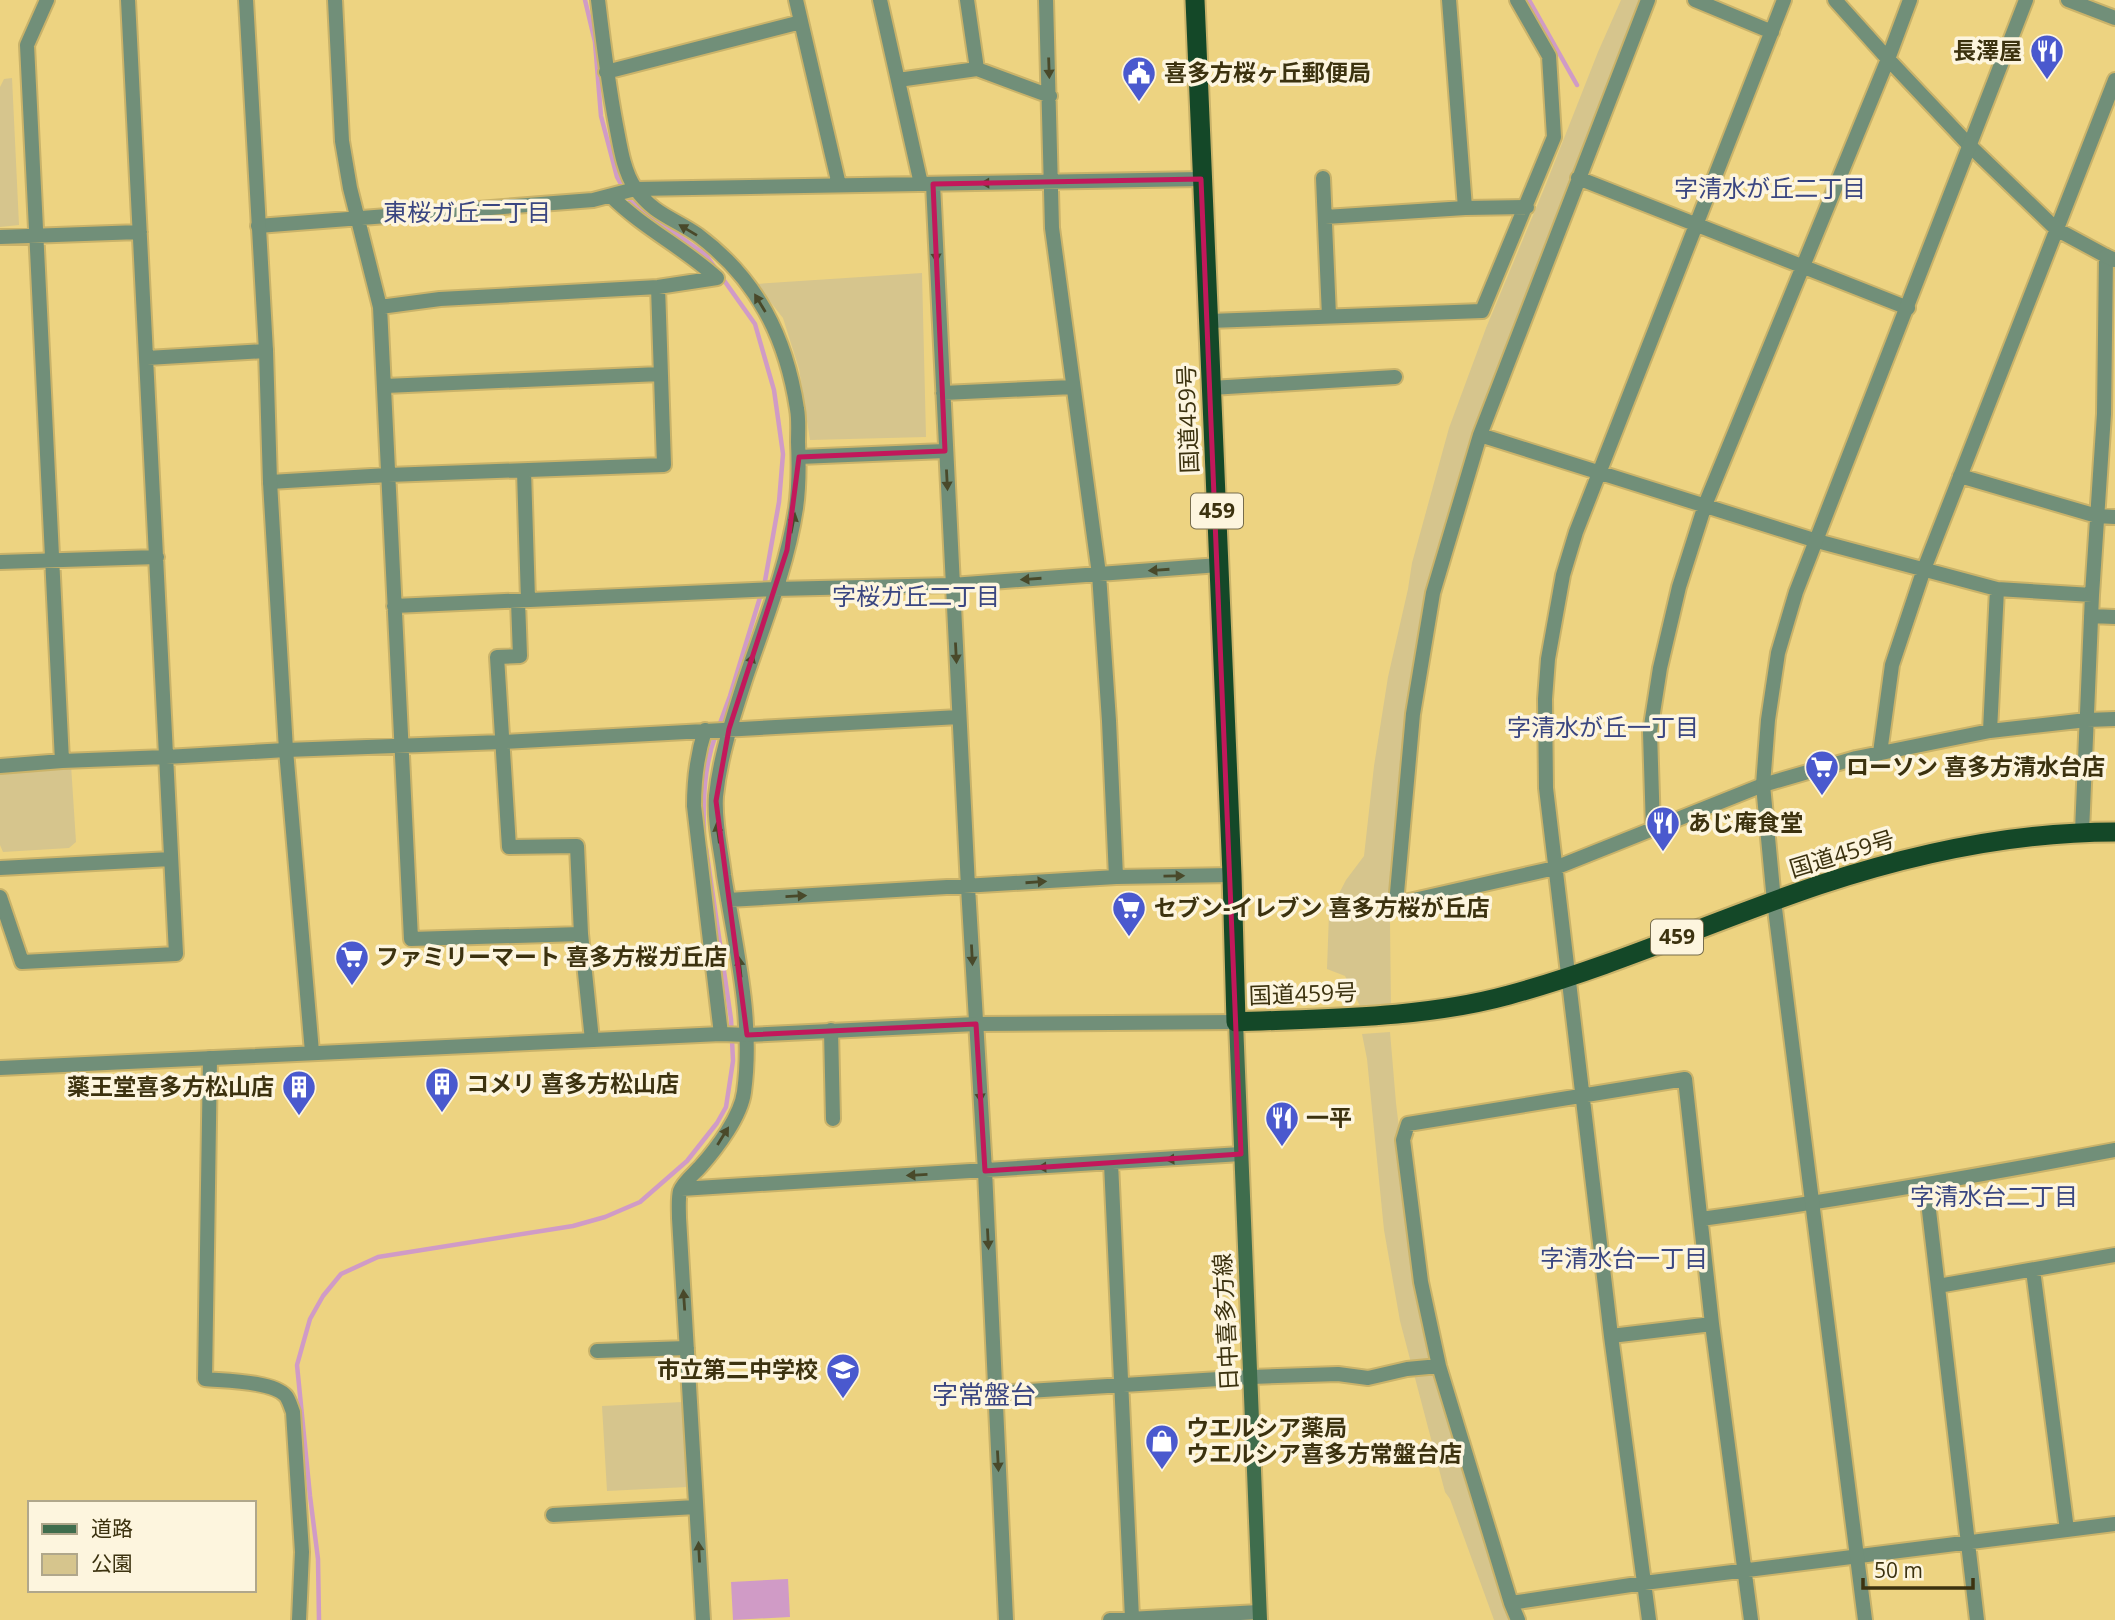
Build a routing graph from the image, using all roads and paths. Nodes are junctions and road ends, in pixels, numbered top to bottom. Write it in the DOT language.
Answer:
graph roads {
  1 [pos="47,0"];
  2 [pos="128,0"];
  3 [pos="246,0"];
  4 [pos="335,0"];
  5 [pos="598,0"];
  6 [pos="796,0"];
  7 [pos="880,0"];
  8 [pos="967,0"];
  9 [pos="1046,0"];
  10 [pos="1195,0"];
  11 [pos="1449,0"];
  12 [pos="1517,0"];
  13 [pos="1648,0"];
  14 [pos="1695,0"];
  15 [pos="1784,0"];
  16 [pos="1835,0"];
  17 [pos="1910,0"];
  18 [pos="2026,0"];
  19 [pos="2068,0"];
  20 [pos="2115,18"];
  21 [pos="801,22"];
  22 [pos="1772,32"];
  23 [pos="1888,59"];
  24 [pos="977,69"];
  25 [pos="606,72"];
  26 [pos="898,80"];
  27 [pos="2115,80"];
  28 [pos="1050,96"];
  29 [pos="1969,145"];
  30 [pos="1323,178"];
  31 [pos="1578,178"];
  32 [pos="1201,179"];
  33 [pos="1050,183"];
  34 [pos="839,184"];
  35 [pos="927,184"];
  36 [pos="635,189"];
  37 [pos="611,196"];
  38 [pos="1527,207"];
  39 [pos="1465,208"];
  40 [pos="1325,217"];
  41 [pos="358,218"];
  42 [pos="1697,224"];
  43 [pos="258,226"];
  44 [pos="2056,229"];
  45 [pos="140,232"];
  46 [pos="0,237"];
  47 [pos="36,237"];
  48 [pos="2111,258"];
  49 [pos="1804,266"];
  50 [pos="658,288"];
  51 [pos="380,307"];
  52 [pos="1908,308"];
  53 [pos="1329,316"];
  54 [pos="1209,321"];
  55 [pos="266,351"];
  56 [pos="147,358"];
  57 [pos="660,374"];
  58 [pos="1395,377"];
  59 [pos="385,386"];
  60 [pos="1073,387"];
  61 [pos="1212,388"];
  62 [pos="943,393"];
  63 [pos="2110,415"];
  64 [pos="1480,435"];
  65 [pos="946,452"];
  66 [pos="799,457"];
  67 [pos="524,471"];
  68 [pos="1598,471"];
  69 [pos="388,475"];
  70 [pos="1960,476"];
  71 [pos="270,482"];
  72 [pos="1705,505"];
  73 [pos="2097,516"];
  74 [pos="2115,517"];
  75 [pos="1817,541"];
  76 [pos="157,557"];
  77 [pos="53,560"];
  78 [pos="0,562"];
  79 [pos="1219,565"];
  80 [pos="1924,569"];
  81 [pos="1099,574"];
  82 [pos="952,585"];
  83 [pos="775,589"];
  84 [pos="1997,589"];
  85 [pos="2092,596"];
  86 [pos="523,600"];
  87 [pos="394,606"];
  88 [pos="2091,616"];
  89 [pos="2115,617"];
  90 [pos="959,717"];
  91 [pos="2115,719"];
  92 [pos="2087,720"];
  93 [pos="729,729"];
  94 [pos="705,730"];
  95 [pos="1990,731"];
  96 [pos="502,742"];
  97 [pos="401,745"];
  98 [pos="286,750"];
  99 [pos="1880,753"];
  100 [pos="166,757"];
  101 [pos="62,761"];
  102 [pos="0,766"];
  103 [pos="1763,785"];
  104 [pos="1653,830"];
  105 [pos="2082,832"];
  106 [pos="2115,832"];
  107 [pos="171,859"];
  108 [pos="1555,868"];
  109 [pos="0,869"];
  110 [pos="1232,875"];
  111 [pos="1116,877"];
  112 [pos="968,887"];
  113 [pos="0,897"];
  114 [pos="728,900"];
  115 [pos="1774,901"];
  116 [pos="581,934"];
  117 [pos="1567,978"];
  118 [pos="1236,1022"];
  119 [pos="976,1024"];
  120 [pos="831,1030"];
  121 [pos="721,1034"];
  122 [pos="747,1035"];
  123 [pos="592,1040"];
  124 [pos="312,1052"];
  125 [pos="210,1058"];
  126 [pos="0,1068"];
  127 [pos="1583,1095"];
  128 [pos="833,1119"];
  129 [pos="2115,1150"];
  130 [pos="1241,1154"];
  131 [pos="1111,1163"];
  132 [pos="985,1171"];
  133 [pos="1926,1185"];
  134 [pos="681,1189"];
  135 [pos="1813,1204"];
  136 [pos="1701,1219"];
  137 [pos="2115,1255"];
  138 [pos="2032,1270"];
  139 [pos="1938,1286"];
  140 [pos="1712,1324"];
  141 [pos="1611,1336"];
  142 [pos="687,1348"];
  143 [pos="597,1351"];
  144 [pos="1439,1366"];
  145 [pos="1251,1377"];
  146 [pos="1120,1385"];
  147 [pos="995,1393"];
  148 [pos="696,1507"];
  149 [pos="553,1515"];
  150 [pos="2115,1524"];
  151 [pos="2067,1530"];
  152 [pos="1968,1543"];
  153 [pos="1857,1555"];
  154 [pos="1746,1570"];
  155 [pos="1644,1583"];
  156 [pos="1511,1603"];
  157 [pos="1259,1616"];
  158 [pos="1132,1618"];
  159 [pos="299,1620"];
  160 [pos="703,1620"];
  161 [pos="1006,1620"];
  162 [pos="1110,1620"];
  163 [pos="1518,1620"];
  164 [pos="1649,1620"];
  165 [pos="1751,1620"];
  166 [pos="1865,1620"];
  167 [pos="1977,1620"];
  1 -- 47 [label="street"];
  2 -- 45 [label="street"];
  3 -- 43 [label="street"];
  4 -- 41 [label="street"];
  5 -- 25 [label="street"];
  6 -- 21 [label="street"];
  7 -- 26 [label="street"];
  8 -- 24 [label="street"];
  9 -- 28 [label="street, one-way"];
  10 -- 32 [label="highway, 国道459号 / 459"];
  11 -- 39 [label="street"];
  12 -- 38 [label="street"];
  13 -- 31 [label="street"];
  14 -- 22 [label="street"];
  15 -- 22 [label="street"];
  16 -- 23 [label="street"];
  17 -- 23 [label="street"];
  18 -- 29 [label="street"];
  19 -- 20 [label="street"];
  21 -- 25 [label="street"];
  21 -- 34 [label="street"];
  22 -- 42 [label="street"];
  23 -- 29 [label="street"];
  23 -- 49 [label="street"];
  24 -- 26 [label="street"];
  24 -- 28 [label="street"];
  25 -- 36 [label="street"];
  26 -- 35 [label="street"];
  27 -- 44 [label="street"];
  28 -- 33 [label="street"];
  29 -- 44 [label="street"];
  29 -- 52 [label="street"];
  30 -- 40 [label="street"];
  31 -- 42 [label="street"];
  31 -- 64 [label="street"];
  32 -- 33 [label="street"];
  32 -- 54 [label="highway, 国道459号 / 459"];
  33 -- 35 [label="street, one-way"];
  33 -- 60 [label="street"];
  34 -- 35 [label="street"];
  34 -- 36 [label="street"];
  35 -- 62 [label="street, one-way"];
  36 -- 37 [label="street"];
  66 -- 36 [label="street, one-way"];
  37 -- 41 [label="street"];
  37 -- 50 [label="street"];
  38 -- 39 [label="street"];
  38 -- 53 [label="street"];
  39 -- 40 [label="street"];
  40 -- 53 [label="street"];
  41 -- 43 [label="street"];
  41 -- 51 [label="street"];
  42 -- 49 [label="street"];
  42 -- 68 [label="street"];
  43 -- 55 [label="street"];
  44 -- 48 [label="street"];
  44 -- 70 [label="street"];
  45 -- 47 [label="street"];
  45 -- 56 [label="street"];
  46 -- 47 [label="street"];
  47 -- 77 [label="street"];
  48 -- 63 [label="street"];
  49 -- 52 [label="street"];
  49 -- 72 [label="street"];
  50 -- 51 [label="street"];
  50 -- 57 [label="street"];
  51 -- 59 [label="street"];
  52 -- 75 [label="street"];
  53 -- 54 [label="street"];
  54 -- 61 [label="highway, 国道459号 / 459"];
  55 -- 56 [label="street"];
  55 -- 71 [label="street"];
  56 -- 76 [label="street"];
  57 -- 59 [label="street"];
  57 -- 67 [label="street"];
  58 -- 61 [label="street"];
  59 -- 69 [label="street"];
  60 -- 62 [label="street"];
  60 -- 81 [label="street"];
  61 -- 79 [label="highway, 国道459号 / 459"];
  62 -- 65 [label="street"];
  63 -- 73 [label="street"];
  64 -- 68 [label="street"];
  64 -- 108 [label="street"];
  65 -- 66 [label="street"];
  65 -- 82 [label="street, one-way"];
  83 -- 66 [label="street, one-way"];
  67 -- 69 [label="street"];
  67 -- 86 [label="street"];
  68 -- 72 [label="street"];
  68 -- 108 [label="street"];
  69 -- 71 [label="street"];
  69 -- 87 [label="street"];
  70 -- 73 [label="street"];
  70 -- 80 [label="street"];
  71 -- 98 [label="street"];
  72 -- 75 [label="street"];
  72 -- 104 [label="street"];
  73 -- 74 [label="street"];
  73 -- 85 [label="street"];
  75 -- 80 [label="street"];
  75 -- 103 [label="street"];
  76 -- 77 [label="street"];
  76 -- 100 [label="street"];
  77 -- 78 [label="street"];
  77 -- 101 [label="street"];
  79 -- 81 [label="street, one-way"];
  79 -- 110 [label="highway, 国道459号 / 459"];
  80 -- 84 [label="street"];
  80 -- 99 [label="street"];
  81 -- 82 [label="street, one-way"];
  81 -- 111 [label="street"];
  82 -- 83 [label="street"];
  82 -- 90 [label="street, one-way"];
  83 -- 86 [label="street"];
  93 -- 83 [label="street, one-way"];
  84 -- 85 [label="street"];
  84 -- 95 [label="street"];
  85 -- 88 [label="street"];
  86 -- 87 [label="street"];
  86 -- 96 [label="street"];
  87 -- 97 [label="street"];
  88 -- 89 [label="street"];
  88 -- 92 [label="street"];
  90 -- 93 [label="street"];
  90 -- 112 [label="street"];
  91 -- 92 [label="street"];
  92 -- 95 [label="street"];
  92 -- 105 [label="street"];
  93 -- 94 [label="street"];
  114 -- 93 [label="street, one-way"];
  94 -- 96 [label="street"];
  94 -- 121 [label="street"];
  95 -- 99 [label="street"];
  96 -- 97 [label="street"];
  96 -- 116 [label="street"];
  97 -- 98 [label="street"];
  97 -- 116 [label="street"];
  98 -- 100 [label="street"];
  98 -- 124 [label="street"];
  99 -- 103 [label="street"];
  100 -- 101 [label="street"];
  100 -- 107 [label="street"];
  101 -- 102 [label="street"];
  103 -- 104 [label="street"];
  103 -- 115 [label="street"];
  104 -- 108 [label="street"];
  105 -- 106 [label="highway, 国道459号 / 459"];
  105 -- 115 [label="highway, 国道459号 / 459"];
  107 -- 109 [label="street"];
  107 -- 113 [label="street"];
  108 -- 117 [label="street"];
  111 -- 110 [label="street, one-way"];
  110 -- 118 [label="highway, 国道459号 / 459"];
  112 -- 111 [label="street, one-way"];
  114 -- 112 [label="street, one-way"];
  112 -- 119 [label="street, one-way"];
  122 -- 114 [label="street, one-way"];
  115 -- 117 [label="highway, 国道459号 / 459"];
  115 -- 135 [label="street"];
  116 -- 123 [label="street"];
  117 -- 118 [label="highway, 国道459号 / 459"];
  117 -- 127 [label="street"];
  118 -- 119 [label="street"];
  118 -- 130 [label="main road, 日中喜多方線"];
  119 -- 120 [label="street"];
  119 -- 132 [label="street, one-way"];
  120 -- 122 [label="street"];
  120 -- 128 [label="street"];
  121 -- 122 [label="street"];
  121 -- 123 [label="street"];
  134 -- 122 [label="street, one-way"];
  123 -- 124 [label="street"];
  124 -- 125 [label="street"];
  125 -- 126 [label="street"];
  125 -- 159 [label="street"];
  127 -- 136 [label="street"];
  127 -- 141 [label="street"];
  127 -- 144 [label="street"];
  129 -- 133 [label="street"];
  130 -- 131 [label="street, one-way"];
  130 -- 145 [label="main road, 日中喜多方線"];
  131 -- 132 [label="street, one-way"];
  131 -- 146 [label="street"];
  132 -- 134 [label="street, one-way"];
  132 -- 147 [label="street, one-way"];
  133 -- 135 [label="street"];
  133 -- 139 [label="street"];
  142 -- 134 [label="street, one-way"];
  135 -- 136 [label="street"];
  135 -- 153 [label="street"];
  136 -- 140 [label="street"];
  137 -- 138 [label="street"];
  138 -- 139 [label="street"];
  138 -- 151 [label="street"];
  139 -- 152 [label="street"];
  140 -- 141 [label="street"];
  140 -- 154 [label="street"];
  141 -- 155 [label="street"];
  142 -- 143 [label="street"];
  142 -- 148 [label="street"];
  144 -- 145 [label="street"];
  144 -- 156 [label="street"];
  145 -- 146 [label="street"];
  145 -- 157 [label="main road, 日中喜多方線"];
  146 -- 147 [label="street"];
  146 -- 158 [label="street"];
  147 -- 161 [label="street, one-way"];
  148 -- 149 [label="street"];
  160 -- 148 [label="street, one-way"];
  150 -- 151 [label="street"];
  151 -- 152 [label="street"];
  152 -- 153 [label="street"];
  152 -- 167 [label="street"];
  153 -- 154 [label="street"];
  153 -- 166 [label="street"];
  154 -- 155 [label="street"];
  154 -- 165 [label="street"];
  155 -- 156 [label="street"];
  155 -- 164 [label="street"];
  156 -- 163 [label="street"];
  157 -- 158 [label="street"];
  158 -- 162 [label="street"];
}
